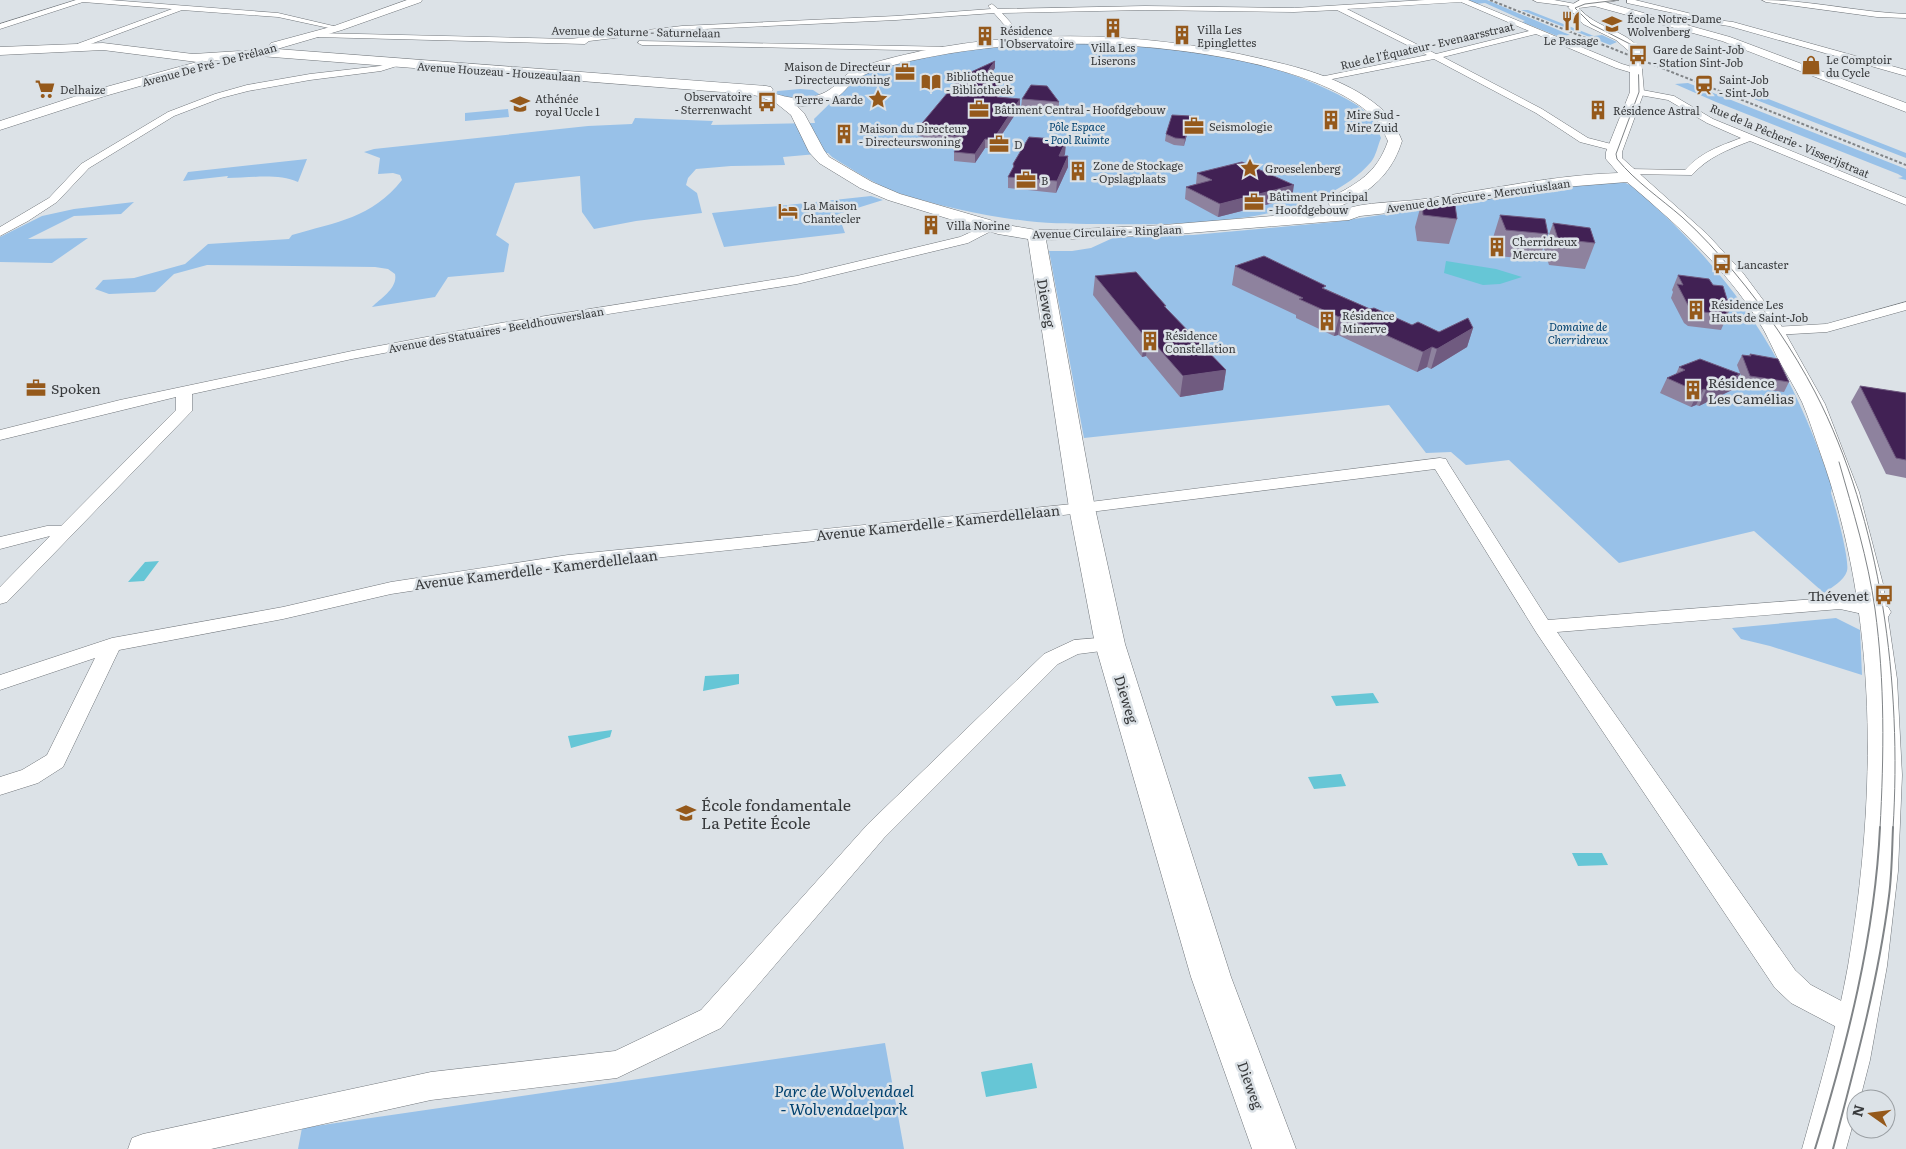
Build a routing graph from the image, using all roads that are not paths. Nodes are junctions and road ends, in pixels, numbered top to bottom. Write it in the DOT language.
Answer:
graph roads {
  1 [pos="83,0"];
  2 [pos="417,0"];
  3 [pos="988,0"];
  4 [pos="1324,0"];
  5 [pos="1462,0"];
  6 [pos="1537,0"];
  7 [pos="1615,0"];
  8 [pos="1766,0"];
  9 [pos="1630,1"];
  10 [pos="1585,2"];
  11 [pos="185,7"];
  12 [pos="1339,8"];
  13 [pos="996,11"];
  14 [pos="1906,16"];
  15 [pos="1708,21"];
  16 [pos="1669,23"];
  17 [pos="0,27"];
  18 [pos="338,28"];
  19 [pos="1539,31"];
  20 [pos="316,35"];
  21 [pos="572,42"];
  22 [pos="1024,42"];
  23 [pos="80,46"];
  24 [pos="954,49"];
  25 [pos="0,51"];
  26 [pos="252,52"];
  27 [pos="1436,56"];
  28 [pos="397,63"];
  29 [pos="1636,70"];
  30 [pos="1906,73"];
  31 [pos="853,75"];
  32 [pos="1320,80"];
  33 [pos="828,81"];
  34 [pos="787,87"];
  35 [pos="809,87"];
  36 [pos="1637,92"];
  37 [pos="773,95"];
  38 [pos="824,97"];
  39 [pos="1906,108"];
  40 [pos="804,122"];
  41 [pos="0,126"];
  42 [pos="1749,138"];
  43 [pos="1615,148"];
  44 [pos="1717,150"];
  45 [pos="1627,171"];
  46 [pos="1906,202"];
  47 [pos="1332,208"];
  48 [pos="1356,211"];
  49 [pos="991,227"];
  50 [pos="0,232"];
  51 [pos="1036,235"];
  52 [pos="1906,306"];
  53 [pos="1772,325"];
  54 [pos="184,391"];
  55 [pos="0,435"];
  56 [pos="1082,508"];
  57 [pos="65,531"];
  58 [pos="0,543"];
  59 [pos="0,598"];
  60 [pos="1881,612"];
  61 [pos="1544,627"];
  62 [pos="1110,644"];
  63 [pos="112,646"];
  64 [pos="0,683"];
  65 [pos="0,786"];
  66 [pos="1858,1024"];
  67 [pos="143,1149"];
  68 [pos="1274,1149"];
  69 [pos="1824,1149"];
  1 -- 11 [label="street"];
  1 -- 17 [label="street"];
  2 -- 18 [label="street, Avenue De Fré - De Frélaan"];
  3 -- 13 [label="street"];
  4 -- 12 [label="street"];
  5 -- 12 [label="street"];
  5 -- 19 [label="street"];
  6 -- 10 [label="street"];
  7 -- 10 [label="street"];
  8 -- 14 [label="street"];
  9 -- 15 [label="street"];
  10 -- 16 [label="street"];
  10 -- 29 [label="street, bridge"];
  11 -- 18 [label="street"];
  11 -- 23 [label="street"];
  12 -- 13 [label="street"];
  12 -- 27 [label="street"];
  13 -- 21 [label="street"];
  13 -- 22 [label="street"];
  15 -- 16 [label="street"];
  15 -- 30 [label="street"];
  16 -- 39 [label="street"];
  18 -- 20 [label="street, Avenue De Fré - De Frélaan"];
  19 -- 27 [label="street, Rue de l'Équateur - Evenaarsstraat"];
  19 -- 29 [label="street"];
  20 -- 21 [label="street, Avenue de Saturne - Saturnelaan"];
  20 -- 26 [label="street, Avenue De Fré - De Frélaan"];
  21 -- 24 [label="street, Avenue de Saturne - Saturnelaan"];
  22 -- 24 [label="street, Avenue Circulaire - Ringlaan"];
  22 -- 32 [label="street, Avenue Circulaire - Ringlaan"];
  23 -- 25 [label="street"];
  23 -- 26 [label="street"];
  24 -- 31 [label="street, Avenue Circulaire - Ringlaan"];
  26 -- 28 [label="street, Avenue Houzeau - Houzeaulaan"];
  26 -- 41 [label="street, Avenue De Fré - De Frélaan"];
  27 -- 32 [label="street, Rue de l'Équateur - Evenaarsstraat"];
  27 -- 43 [label="street"];
  28 -- 37 [label="street, Avenue Houzeau - Houzeaulaan"];
  28 -- 50 [label="street"];
  29 -- 36 [label="street"];
  31 -- 33 [label="street"];
  31 -- 38 [label="street, Avenue Circulaire - Ringlaan"];
  32 -- 47 [label="street, Avenue Circulaire - Ringlaan"];
  34 -- 37 [label="street"];
  35 -- 38 [label="street"];
  36 -- 42 [label="street, Rue de la Pêcherie - Visserijstraat"];
  36 -- 43 [label="street"];
  37 -- 38 [label="street"];
  37 -- 40 [label="street"];
  38 -- 40 [label="street, Avenue Circulaire - Ringlaan"];
  40 -- 49 [label="street, Avenue Circulaire - Ringlaan"];
  42 -- 44 [label="street"];
  42 -- 46 [label="street, Rue de la Pêcherie - Visserijstraat"];
  43 -- 45 [label="street"];
  44 -- 45 [label="street"];
  45 -- 48 [label="street, Avenue de Mercure - Mercuriuslaan"];
  45 -- 53 [label="street"];
  47 -- 48 [label="street, Avenue Circulaire - Ringlaan"];
  47 -- 51 [label="street, Avenue Circulaire - Ringlaan"];
  49 -- 51 [label="street, Avenue Circulaire - Ringlaan"];
  49 -- 54 [label="street, Avenue des Statuaires - Beeldhouwerslaan"];
  51 -- 56 [label="street, Dieweg"];
  52 -- 53 [label="street"];
  53 -- 60 [label="street"];
  54 -- 55 [label="street, Avenue des Statuaires - Beeldhouwerslaan"];
  54 -- 57 [label="street"];
  56 -- 61 [label="street, Avenue Kamerdelle - Kamerdellelaan"];
  56 -- 62 [label="street, Dieweg"];
  56 -- 63 [label="street, Avenue Kamerdelle - Kamerdellelaan"];
  57 -- 58 [label="street"];
  57 -- 59 [label="street"];
  60 -- 61 [label="street"];
  60 -- 66 [label="street"];
  61 -- 66 [label="street"];
  62 -- 67 [label="street"];
  62 -- 68 [label="street, Dieweg"];
  63 -- 64 [label="street, Avenue Kamerdelle - Kamerdellelaan"];
  63 -- 65 [label="street"];
  66 -- 69 [label="street"];
}
